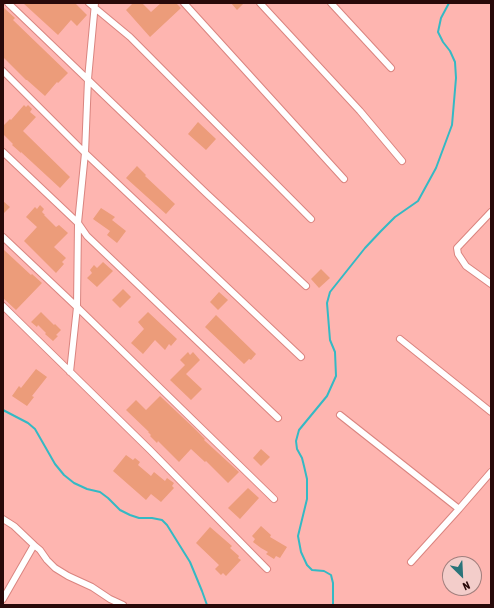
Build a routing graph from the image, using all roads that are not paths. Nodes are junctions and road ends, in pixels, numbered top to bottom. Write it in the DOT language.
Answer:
graph roads {
  1 [pos="8,3"];
  2 [pos="184,3"];
  3 [pos="260,3"];
  4 [pos="331,3"];
  5 [pos="93,4"];
  6 [pos="391,68"];
  7 [pos="3,71"];
  8 [pos="88,79"];
  9 [pos="3,152"];
  10 [pos="85,153"];
  11 [pos="402,161"];
  12 [pos="344,179"];
  13 [pos="491,212"];
  14 [pos="311,219"];
  15 [pos="78,223"];
  16 [pos="3,237"];
  17 [pos="491,284"];
  18 [pos="306,286"];
  19 [pos="3,306"];
  20 [pos="77,307"];
  21 [pos="400,339"];
  22 [pos="301,357"];
  23 [pos="70,372"];
  24 [pos="491,412"];
  25 [pos="340,415"];
  26 [pos="278,418"];
  27 [pos="491,472"];
  28 [pos="274,499"];
  29 [pos="459,510"];
  30 [pos="3,519"];
  31 [pos="34,545"];
  32 [pos="412,562"];
  33 [pos="267,569"];
  34 [pos="3,599"];
  35 [pos="123,605"];
  1 -- 8 [label="street"];
  2 -- 12 [label="street"];
  3 -- 11 [label="street"];
  4 -- 6 [label="street"];
  5 -- 8 [label="street"];
  5 -- 14 [label="street"];
  7 -- 10 [label="street"];
  8 -- 10 [label="street"];
  8 -- 18 [label="street"];
  9 -- 15 [label="street"];
  10 -- 15 [label="street"];
  10 -- 22 [label="street"];
  13 -- 17 [label="street"];
  15 -- 20 [label="street"];
  15 -- 26 [label="street"];
  16 -- 20 [label="street"];
  19 -- 23 [label="street"];
  20 -- 23 [label="street"];
  20 -- 28 [label="street"];
  21 -- 24 [label="street"];
  23 -- 33 [label="street"];
  25 -- 29 [label="street"];
  27 -- 29 [label="street"];
  29 -- 32 [label="street"];
  30 -- 31 [label="street"];
  31 -- 34 [label="street"];
  31 -- 35 [label="street"];
}
